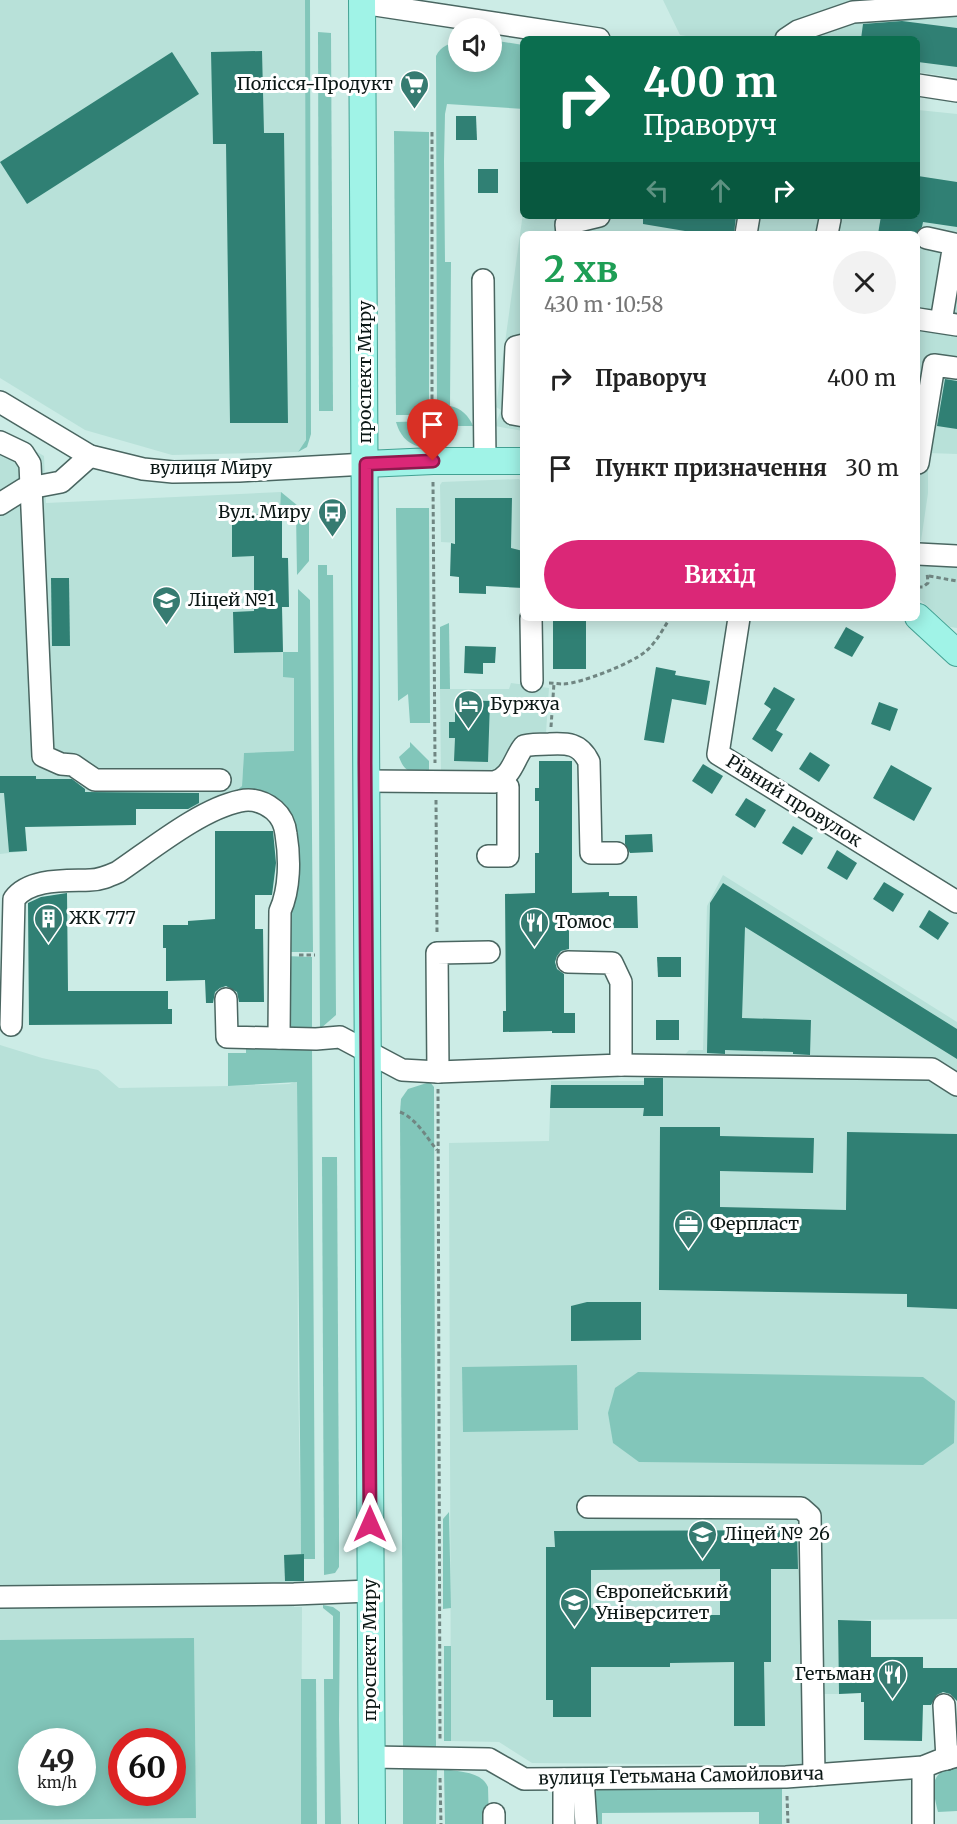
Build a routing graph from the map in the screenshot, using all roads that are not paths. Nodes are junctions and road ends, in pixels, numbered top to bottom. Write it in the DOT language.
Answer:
graph roads {
  1 [pos="362,1"];
  2 [pos="957,5"];
  3 [pos="580,36"];
  4 [pos="790,36"];
  5 [pos="920,85"];
  6 [pos="957,91"];
  7 [pos="587,219"];
  8 [pos="567,231"];
  9 [pos="927,238"];
  10 [pos="483,280"];
  11 [pos="920,319"];
  12 [pos="949,324"];
  13 [pos="520,346"];
  14 [pos="957,368"];
  15 [pos="0,402"];
  16 [pos="520,416"];
  17 [pos="920,441"];
  18 [pos="0,442"];
  19 [pos="90,456"];
  20 [pos="485,461"];
  21 [pos="520,461"];
  22 [pos="366,464"];
  23 [pos="32,488"];
  24 [pos="0,504"];
  25 [pos="957,556"];
  26 [pos="921,561"];
  27 [pos="920,619"];
  28 [pos="531,621"];
  29 [pos="739,621"];
  30 [pos="957,653"];
  31 [pos="532,681"];
  32 [pos="220,780"];
  33 [pos="501,780"];
  34 [pos="365,781"];
  35 [pos="617,853"];
  36 [pos="488,856"];
  37 [pos="957,902"];
  38 [pos="489,952"];
  39 [pos="568,963"];
  40 [pos="226,999"];
  41 [pos="11,1025"];
  42 [pos="279,1038"];
  43 [pos="368,1052"];
  44 [pos="621,1065"];
  45 [pos="438,1072"];
  46 [pos="957,1085"];
  47 [pos="588,1507"];
  48 [pos="370,1591"];
  49 [pos="0,1597"];
  50 [pos="944,1705"];
  51 [pos="371,1757"];
  52 [pos="952,1758"];
  53 [pos="923,1767"];
  54 [pos="814,1775"];
  55 [pos="573,1779"];
  56 [pos="372,1824"];
  57 [pos="564,1824"];
  58 [pos="585,1824"];
  59 [pos="923,1824"];
  1 -- 3 [label="street"];
  1 -- 22 [label="main road, проспект Миру"];
  2 -- 4 [label="street"];
  5 -- 6 [label="street"];
  7 -- 8 [label="street"];
  9 -- 12 [label="street"];
  10 -- 20 [label="street"];
  11 -- 12 [label="street"];
  13 -- 16 [label="street"];
  14 -- 17 [label="street"];
  15 -- 19 [label="street, вулиця Миру"];
  18 -- 23 [label="street"];
  19 -- 22 [label="street, вулиця Миру"];
  19 -- 23 [label="street"];
  20 -- 21 [label="main road"];
  20 -- 22 [label="main road"];
  22 -- 34 [label="main road, проспект Миру"];
  23 -- 24 [label="street"];
  23 -- 32 [label="street"];
  25 -- 26 [label="street"];
  27 -- 30 [label="main road"];
  28 -- 31 [label="street"];
  29 -- 37 [label="street, Рівний провулок"];
  33 -- 34 [label="street"];
  33 -- 35 [label="street"];
  33 -- 36 [label="street"];
  34 -- 43 [label="main road, проспект Миру"];
  38 -- 45 [label="street"];
  39 -- 44 [label="street"];
  40 -- 42 [label="street"];
  41 -- 42 [label="street"];
  42 -- 43 [label="street"];
  43 -- 45 [label="street"];
  43 -- 48 [label="main road, проспект Миру"];
  44 -- 45 [label="street"];
  44 -- 46 [label="street"];
  47 -- 54 [label="street"];
  48 -- 49 [label="street"];
  48 -- 51 [label="main road, проспект Миру"];
  50 -- 52 [label="street"];
  51 -- 55 [label="street, вулиця Гетьмана Самойловича"];
  51 -- 56 [label="main road, проспект Миру"];
  52 -- 53 [label="street, вулиця Гетьмана Самойловича"];
  53 -- 54 [label="street, вулиця Гетьмана Самойловича"];
  53 -- 59 [label="street"];
  54 -- 55 [label="street, вулиця Гетьмана Самойловича"];
  55 -- 57 [label="street"];
  55 -- 58 [label="street"];
}
